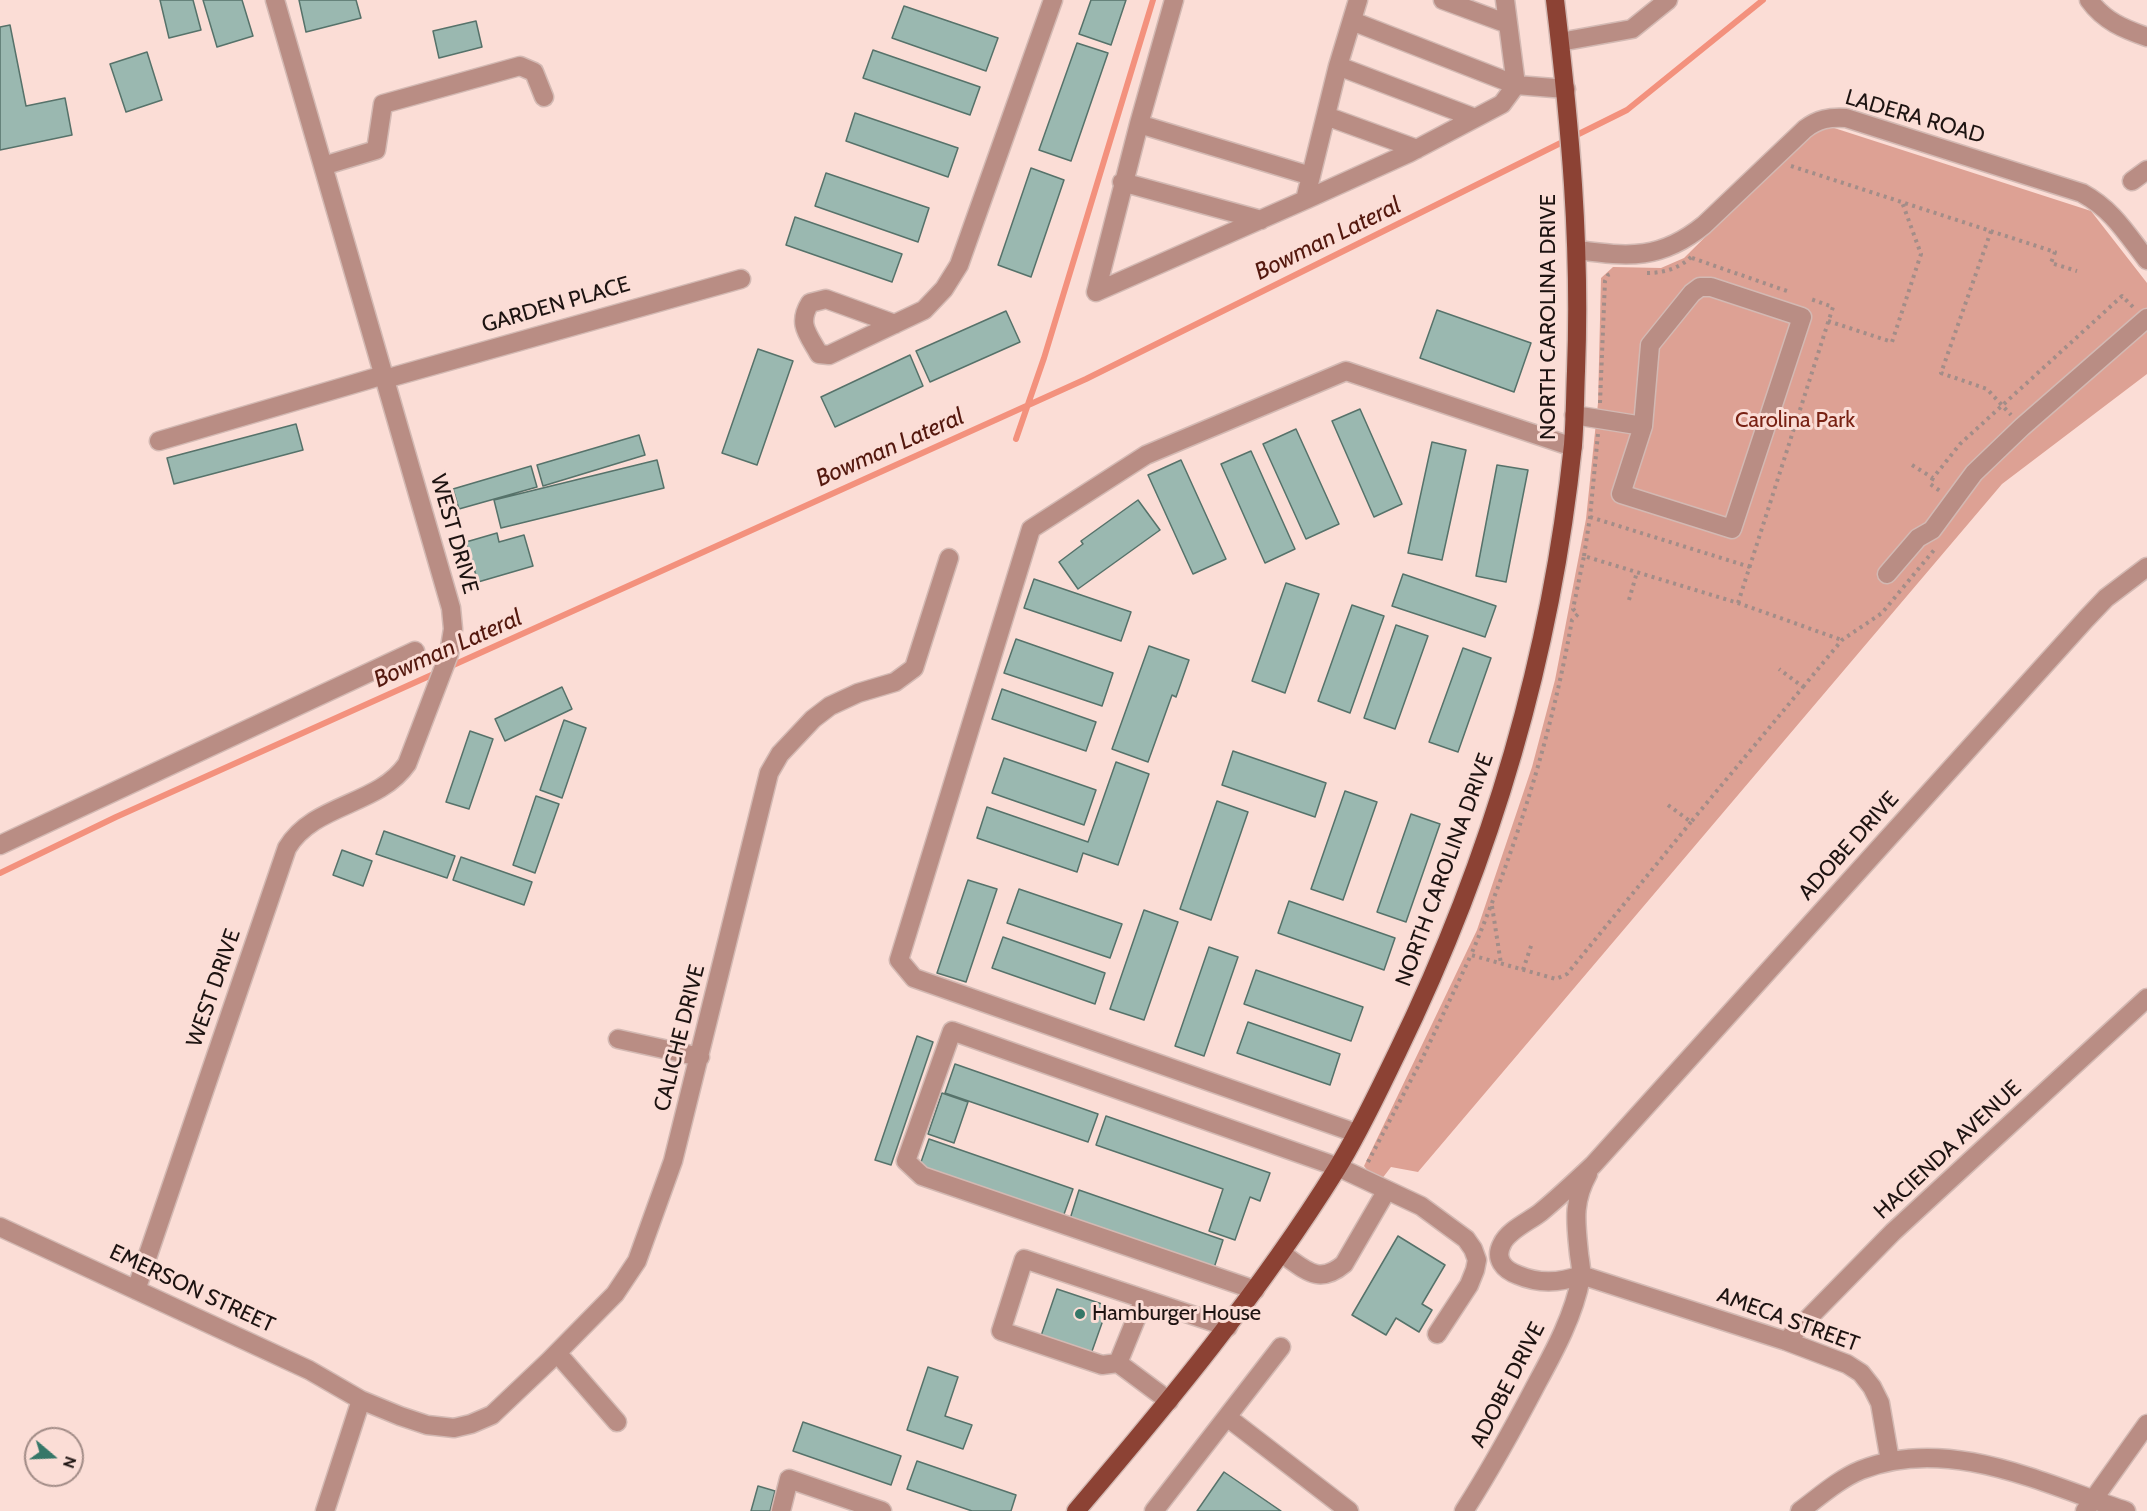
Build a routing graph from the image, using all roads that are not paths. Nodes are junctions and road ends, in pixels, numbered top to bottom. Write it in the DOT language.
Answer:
graph roads {
  1 [pos="275,0"];
  2 [pos="1053,0"];
  3 [pos="1174,0"];
  4 [pos="1358,0"];
  5 [pos="1443,0"];
  6 [pos="1505,0"];
  7 [pos="1555,0"];
  8 [pos="1668,0"];
  9 [pos="2089,0"];
  10 [pos="1352,21"];
  11 [pos="1508,24"];
  12 [pos="2147,37"];
  13 [pos="1560,42"];
  14 [pos="1338,66"];
  15 [pos="1516,85"];
  16 [pos="1566,88"];
  17 [pos="544,97"];
  18 [pos="1326,116"];
  19 [pos="1474,118"];
  20 [pos="1139,124"];
  21 [pos="1417,148"];
  22 [pos="323,166"];
  23 [pos="2147,170"];
  24 [pos="1311,176"];
  25 [pos="2132,181"];
  26 [pos="1122,182"];
  27 [pos="1305,200"];
  28 [pos="1261,220"];
  29 [pos="1578,250"];
  30 [pos="2147,260"];
  31 [pos="741,279"];
  32 [pos="2140,313"];
  33 [pos="895,324"];
  34 [pos="385,377"];
  35 [pos="1574,414"];
  36 [pos="1642,426"];
  37 [pos="159,441"];
  38 [pos="1573,447"];
  39 [pos="949,558"];
  40 [pos="2147,567"];
  41 [pos="1887,573"];
  42 [pos="415,651"];
  43 [pos="0,845"];
  44 [pos="2147,999"];
  45 [pos="618,1039"];
  46 [pos="700,1057"];
  47 [pos="1356,1133"];
  48 [pos="1593,1165"];
  49 [pos="1338,1167"];
  50 [pos="1387,1190"];
  51 [pos="0,1227"];
  52 [pos="1281,1253"];
  53 [pos="1581,1275"];
  54 [pos="136,1290"];
  55 [pos="1255,1290"];
  56 [pos="1144,1299"];
  57 [pos="1228,1327"];
  58 [pos="1437,1334"];
  59 [pos="1786,1341"];
  60 [pos="1281,1347"];
  61 [pos="557,1353"];
  62 [pos="1118,1363"];
  63 [pos="360,1400"];
  64 [pos="1169,1401"];
  65 [pos="1227,1417"];
  66 [pos="617,1422"];
  67 [pos="2147,1424"];
  68 [pos="1890,1461"];
  69 [pos="2089,1506"];
  70 [pos="325,1511"];
  71 [pos="782,1511"];
  72 [pos="882,1511"];
  73 [pos="1076,1511"];
  74 [pos="1154,1511"];
  75 [pos="1349,1511"];
  76 [pos="1464,1511"];
  77 [pos="1800,1511"];
  78 [pos="2126,1511"];
  1 -- 22 [label="street, WEST DRIVE"];
  2 -- 33 [label="street"];
  3 -- 20 [label="street"];
  4 -- 10 [label="street"];
  5 -- 11 [label="street"];
  6 -- 11 [label="street"];
  7 -- 13 [label="main road, NORTH CAROLINA DRIVE"];
  8 -- 13 [label="street"];
  9 -- 12 [label="street"];
  10 -- 14 [label="street"];
  10 -- 15 [label="street"];
  11 -- 15 [label="street"];
  13 -- 16 [label="main road, NORTH CAROLINA DRIVE"];
  14 -- 18 [label="street"];
  14 -- 19 [label="street"];
  15 -- 16 [label="street"];
  15 -- 19 [label="street"];
  16 -- 29 [label="main road, NORTH CAROLINA DRIVE"];
  17 -- 22 [label="street"];
  18 -- 21 [label="street"];
  18 -- 24 [label="street"];
  19 -- 21 [label="street"];
  20 -- 24 [label="street"];
  20 -- 26 [label="street"];
  21 -- 27 [label="street"];
  22 -- 34 [label="street, WEST DRIVE"];
  23 -- 25 [label="street"];
  24 -- 27 [label="street"];
  26 -- 28 [label="street"];
  26 -- 28 [label="street"];
  27 -- 28 [label="street"];
  29 -- 30 [label="street, LADERA ROAD"];
  29 -- 35 [label="main road, NORTH CAROLINA DRIVE"];
  31 -- 34 [label="street, GARDEN PLACE"];
  32 -- 41 [label="street"];
  33 -- 33 [label="street"];
  34 -- 37 [label="street, GARDEN PLACE"];
  34 -- 54 [label="street, WEST DRIVE"];
  35 -- 36 [label="street"];
  35 -- 38 [label="main road, NORTH CAROLINA DRIVE"];
  36 -- 36 [label="street"];
  38 -- 47 [label="main road, NORTH CAROLINA DRIVE"];
  38 -- 47 [label="street"];
  39 -- 46 [label="street, CALICHE DRIVE"];
  40 -- 48 [label="street, ADOBE DRIVE"];
  42 -- 43 [label="street"];
  44 -- 59 [label="street, HACIENDA AVENUE"];
  45 -- 46 [label="street"];
  46 -- 61 [label="street, CALICHE DRIVE"];
  47 -- 49 [label="main road, NORTH CAROLINA DRIVE"];
  48 -- 53 [label="street, ADOBE DRIVE"];
  48 -- 53 [label="street, ADOBE DRIVE"];
  49 -- 50 [label="street"];
  49 -- 52 [label="main road, NORTH CAROLINA DRIVE"];
  49 -- 55 [label="street"];
  50 -- 52 [label="street"];
  50 -- 58 [label="street"];
  51 -- 54 [label="street, EMERSON STREET"];
  52 -- 55 [label="main road, NORTH CAROLINA DRIVE"];
  53 -- 59 [label="street, AMECA STREET"];
  53 -- 76 [label="street, ADOBE DRIVE"];
  54 -- 63 [label="street, EMERSON STREET"];
  55 -- 57 [label="main road, NORTH CAROLINA DRIVE"];
  56 -- 57 [label="street"];
  56 -- 62 [label="street"];
  56 -- 62 [label="street"];
  57 -- 64 [label="main road, NORTH CAROLINA DRIVE"];
  59 -- 68 [label="street, AMECA STREET"];
  60 -- 65 [label="street"];
  61 -- 63 [label="street, CALICHE DRIVE"];
  61 -- 66 [label="street"];
  62 -- 64 [label="street"];
  63 -- 70 [label="street"];
  64 -- 73 [label="main road, NORTH CAROLINA DRIVE"];
  65 -- 74 [label="street"];
  65 -- 75 [label="street"];
  67 -- 69 [label="street"];
  68 -- 69 [label="street"];
  68 -- 77 [label="street"];
  69 -- 78 [label="street"];
  71 -- 72 [label="street"];
}
